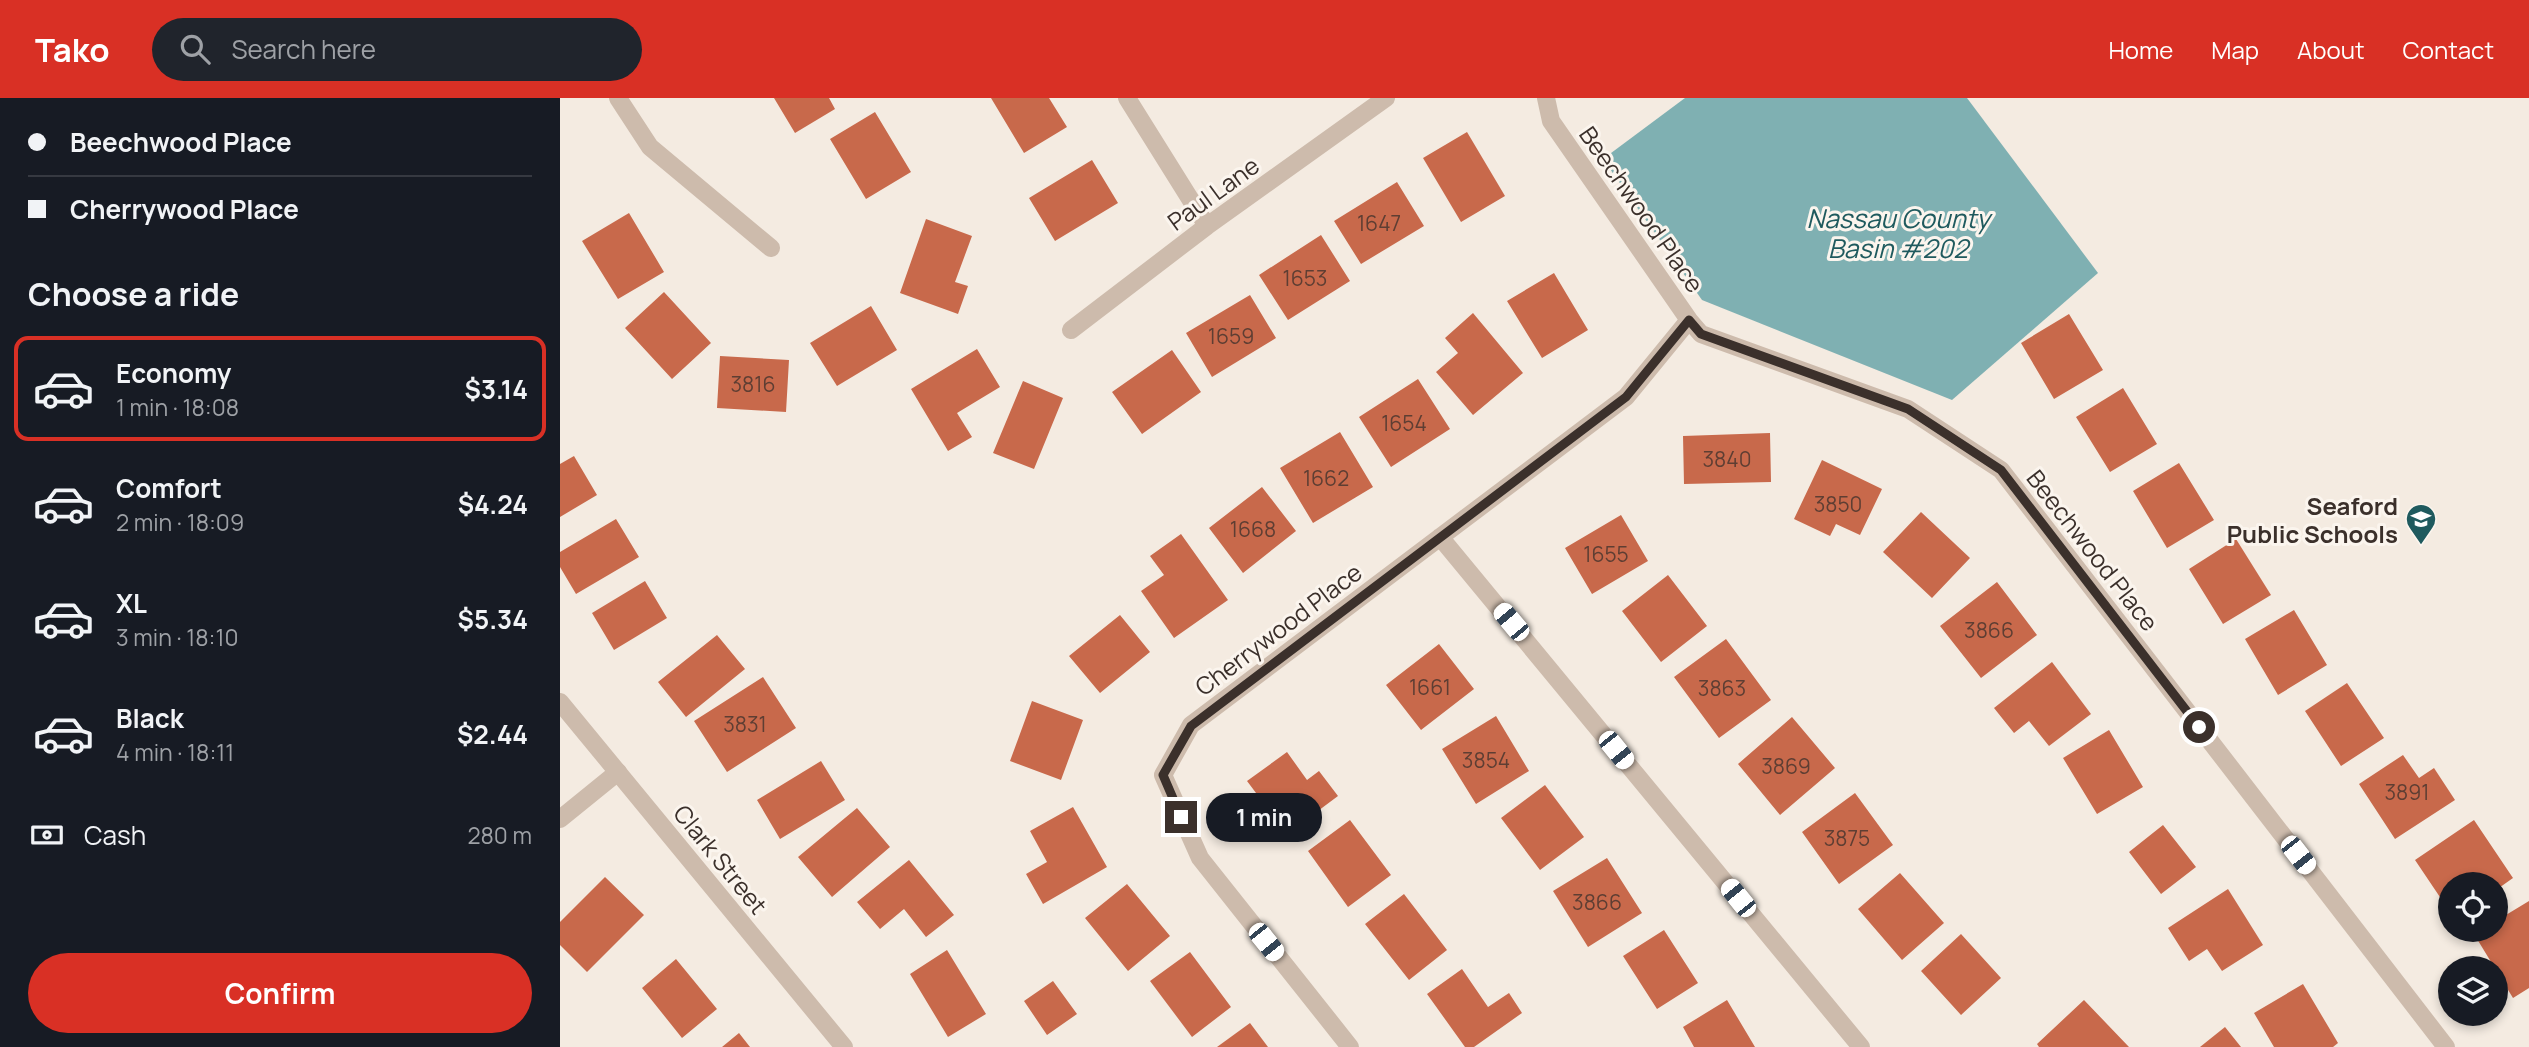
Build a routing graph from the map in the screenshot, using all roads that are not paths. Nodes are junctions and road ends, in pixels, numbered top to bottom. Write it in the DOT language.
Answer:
graph roads {
  1 [pos="618,98"];
  2 [pos="1127,98"];
  3 [pos="1386,98"];
  4 [pos="1546,98"];
  5 [pos="1207,226"];
  6 [pos="771,248"];
  7 [pos="1689,320"];
  8 [pos="1071,330"];
  9 [pos="1440,537"];
  10 [pos="560,702"];
  11 [pos="618,772"];
  12 [pos="560,820"];
  13 [pos="844,1047"];
  14 [pos="1350,1047"];
  15 [pos="1861,1047"];
  16 [pos="2446,1047"];
  1 -- 6 [label="street"];
  2 -- 5 [label="street"];
  3 -- 5 [label="street, Paul Lane"];
  4 -- 7 [label="street, Beechwood Place"];
  5 -- 8 [label="street, Paul Lane"];
  7 -- 9 [label="street, Cherrywood Place"];
  7 -- 16 [label="street, Beechwood Place"];
  9 -- 14 [label="street, Cherrywood Place"];
  9 -- 15 [label="street"];
  10 -- 11 [label="street, Clark Street"];
  11 -- 12 [label="street"];
  11 -- 13 [label="street, Clark Street"];
}
